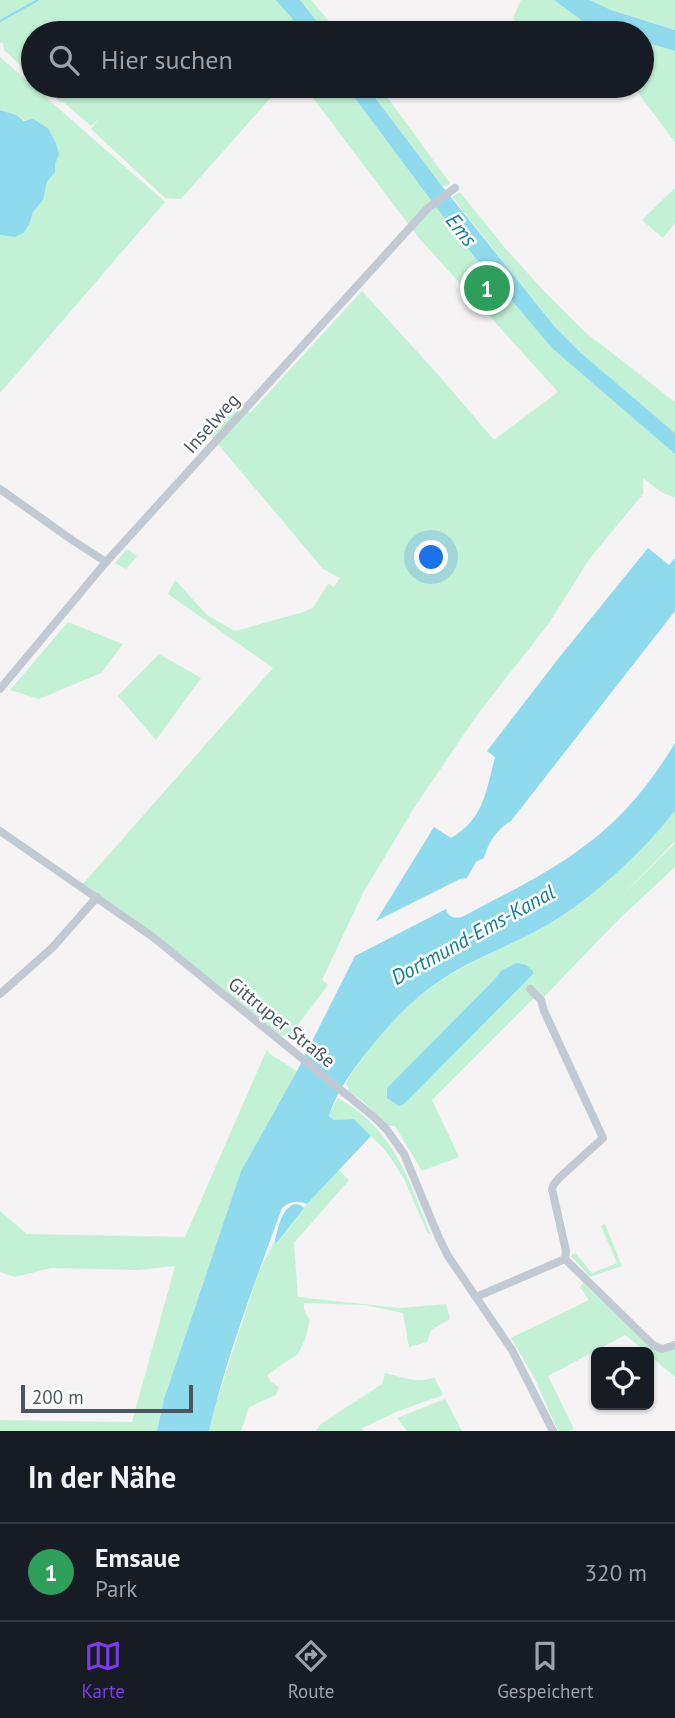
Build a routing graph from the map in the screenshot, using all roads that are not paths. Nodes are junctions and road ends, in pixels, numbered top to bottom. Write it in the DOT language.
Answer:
graph roads {
  1 [pos="455,188"];
  2 [pos="0,489"];
  3 [pos="106,562"];
  4 [pos="0,689"];
  5 [pos="0,831"];
  6 [pos="97,897"];
  7 [pos="530,989"];
  8 [pos="0,994"];
  9 [pos="565,1259"];
  10 [pos="476,1297"];
  11 [pos="675,1345"];
  12 [pos="552,1431"];
  1 -- 3 [label="street, Inselweg"];
  2 -- 3 [label="street"];
  3 -- 4 [label="street, Inselweg"];
  5 -- 6 [label="street, Gittruper Straße"];
  6 -- 8 [label="street"];
  6 -- 10 [label="street, Gittruper Straße"];
  7 -- 9 [label="street"];
  9 -- 10 [label="street"];
  9 -- 11 [label="street"];
  10 -- 12 [label="street, Gittruper Straße"];
}
